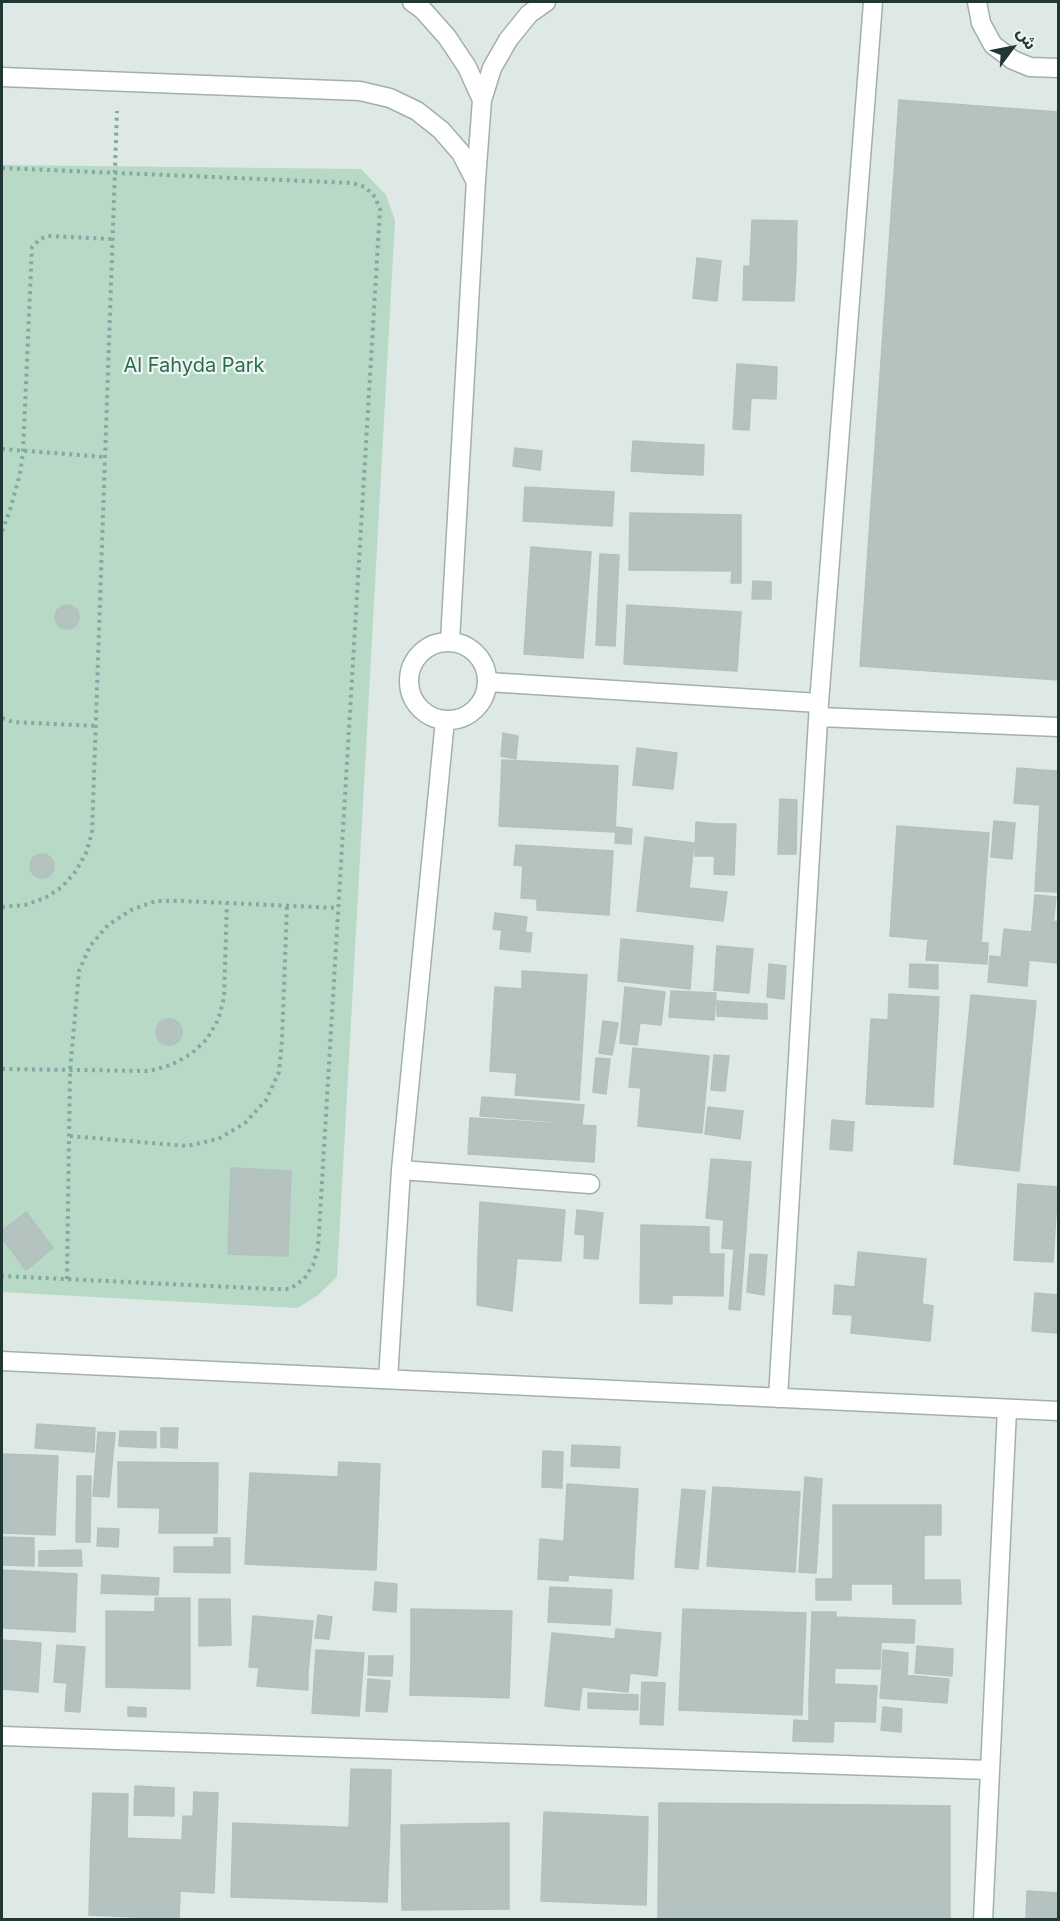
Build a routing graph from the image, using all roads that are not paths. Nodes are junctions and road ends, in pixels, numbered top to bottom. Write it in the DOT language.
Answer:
graph roads {
  1 [pos="412,2"];
  2 [pos="546,2"];
  3 [pos="873,2"];
  4 [pos="978,2"];
  5 [pos="1059,68"];
  6 [pos="2,77"];
  7 [pos="482,100"];
  8 [pos="476,180"];
  9 [pos="450,641"];
  10 [pos="488,682"];
  11 [pos="819,710"];
  12 [pos="445,720"];
  13 [pos="1059,727"];
  14 [pos="401,1170"];
  15 [pos="590,1184"];
  16 [pos="2,1361"];
  17 [pos="388,1379"];
  18 [pos="778,1398"];
  19 [pos="1007,1409"];
  20 [pos="1059,1411"];
  21 [pos="2,1736"];
  22 [pos="989,1770"];
  23 [pos="983,1920"];
  1 -- 7 [label="street"];
  2 -- 7 [label="street"];
  3 -- 11 [label="street"];
  4 -- 5 [label="street"];
  6 -- 8 [label="street"];
  7 -- 8 [label="street"];
  8 -- 9 [label="street"];
  9 -- 10 [label="street"];
  9 -- 12 [label="street"];
  10 -- 11 [label="street"];
  10 -- 12 [label="street"];
  11 -- 13 [label="street"];
  11 -- 18 [label="street"];
  12 -- 14 [label="street"];
  14 -- 15 [label="street"];
  14 -- 17 [label="street"];
  16 -- 17 [label="street"];
  17 -- 18 [label="street"];
  18 -- 19 [label="street"];
  19 -- 20 [label="street"];
  19 -- 22 [label="street"];
  21 -- 22 [label="street"];
  22 -- 23 [label="street"];
}
